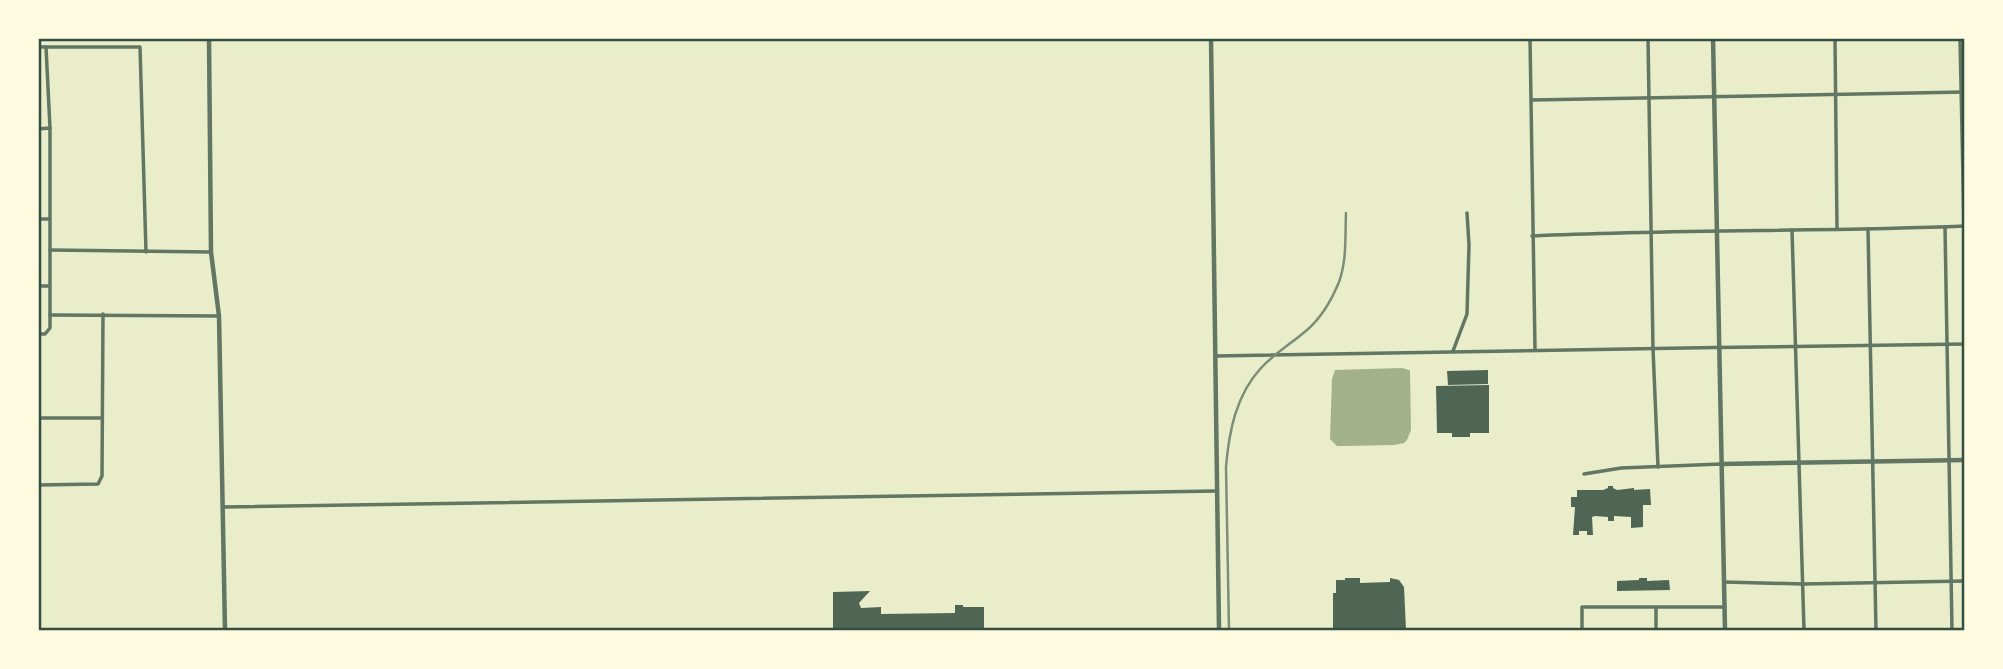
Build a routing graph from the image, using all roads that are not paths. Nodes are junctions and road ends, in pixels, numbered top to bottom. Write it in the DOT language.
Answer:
graph roads {
  1 [pos="209,38"];
  2 [pos="1211,38"];
  3 [pos="1530,38"];
  4 [pos="1648,38"];
  5 [pos="1713,38"];
  6 [pos="1835,38"];
  7 [pos="1960,38"];
  8 [pos="38,47"];
  9 [pos="46,47"];
  10 [pos="1963,92"];
  11 [pos="1835,95"];
  12 [pos="1714,97"];
  13 [pos="1650,99"];
  14 [pos="1532,100"];
  15 [pos="50,128"];
  16 [pos="38,129"];
  17 [pos="1467,213"];
  18 [pos="38,219"];
  19 [pos="49,219"];
  20 [pos="1964,226"];
  21 [pos="1945,227"];
  22 [pos="1837,229"];
  23 [pos="1868,229"];
  24 [pos="1792,230"];
  25 [pos="1651,231"];
  26 [pos="1717,232"];
  27 [pos="1532,236"];
  28 [pos="50,250"];
  29 [pos="146,251"];
  30 [pos="211,252"];
  31 [pos="38,286"];
  32 [pos="49,286"];
  33 [pos="103,314"];
  34 [pos="50,315"];
  35 [pos="219,316"];
  36 [pos="38,334"];
  37 [pos="1947,344"];
  38 [pos="1965,344"];
  39 [pos="1871,346"];
  40 [pos="1718,348"];
  41 [pos="1795,348"];
  42 [pos="1535,349"];
  43 [pos="1653,349"];
  44 [pos="1453,351"];
  45 [pos="1215,356"];
  46 [pos="38,418"];
  47 [pos="102,418"];
  48 [pos="1965,460"];
  49 [pos="1873,461"];
  50 [pos="1949,461"];
  51 [pos="1799,463"];
  52 [pos="1721,464"];
  53 [pos="1658,467"];
  54 [pos="1584,474"];
  55 [pos="38,485"];
  56 [pos="1217,491"];
  57 [pos="224,507"];
  58 [pos="1952,581"];
  59 [pos="1965,581"];
  60 [pos="1724,582"];
  61 [pos="1876,582"];
  62 [pos="1802,584"];
  63 [pos="1724,607"];
  64 [pos="1657,608"];
  65 [pos="225,631"];
  66 [pos="1219,631"];
  67 [pos="1582,631"];
  68 [pos="1656,631"];
  69 [pos="1726,631"];
  70 [pos="1804,631"];
  71 [pos="1876,631"];
  72 [pos="1952,631"];
  1 -- 30 [label="street"];
  2 -- 45 [label="street"];
  3 -- 14 [label="street"];
  4 -- 13 [label="street"];
  5 -- 12 [label="street"];
  6 -- 11 [label="street"];
  7 -- 10 [label="street"];
  8 -- 9 [label="street"];
  9 -- 15 [label="street"];
  9 -- 29 [label="street"];
  10 -- 11 [label="street"];
  10 -- 20 [label="street"];
  11 -- 12 [label="street"];
  11 -- 22 [label="street"];
  12 -- 13 [label="street"];
  12 -- 26 [label="street"];
  13 -- 14 [label="street"];
  13 -- 25 [label="street"];
  14 -- 27 [label="street"];
  15 -- 16 [label="street"];
  15 -- 19 [label="street"];
  17 -- 44 [label="street"];
  18 -- 19 [label="street"];
  19 -- 28 [label="street"];
  20 -- 21 [label="street"];
  21 -- 23 [label="street"];
  21 -- 37 [label="street"];
  22 -- 23 [label="street"];
  22 -- 24 [label="street"];
  23 -- 39 [label="street"];
  24 -- 26 [label="street"];
  24 -- 41 [label="street"];
  25 -- 26 [label="street"];
  25 -- 27 [label="street"];
  25 -- 43 [label="street"];
  26 -- 40 [label="street"];
  27 -- 42 [label="street"];
  28 -- 29 [label="street"];
  28 -- 32 [label="street"];
  29 -- 30 [label="street"];
  30 -- 35 [label="street"];
  31 -- 32 [label="street"];
  32 -- 34 [label="street"];
  33 -- 34 [label="street"];
  33 -- 35 [label="street"];
  33 -- 47 [label="street"];
  34 -- 36 [label="street"];
  35 -- 57 [label="street"];
  37 -- 38 [label="street"];
  37 -- 39 [label="street"];
  37 -- 50 [label="street"];
  39 -- 41 [label="street"];
  39 -- 49 [label="street"];
  40 -- 41 [label="street"];
  40 -- 43 [label="street"];
  40 -- 52 [label="street"];
  41 -- 51 [label="street"];
  42 -- 43 [label="street"];
  42 -- 44 [label="street"];
  43 -- 53 [label="street"];
  44 -- 45 [label="street"];
  45 -- 56 [label="street"];
  46 -- 47 [label="street"];
  47 -- 55 [label="street"];
  48 -- 50 [label="street"];
  49 -- 50 [label="street"];
  49 -- 51 [label="street"];
  49 -- 61 [label="street"];
  50 -- 58 [label="street"];
  51 -- 52 [label="street"];
  51 -- 62 [label="street"];
  52 -- 53 [label="street"];
  52 -- 60 [label="street"];
  53 -- 54 [label="street"];
  56 -- 57 [label="street"];
  56 -- 66 [label="street"];
  57 -- 65 [label="street"];
  58 -- 59 [label="street"];
  58 -- 61 [label="street"];
  58 -- 72 [label="street"];
  60 -- 62 [label="street"];
  60 -- 63 [label="street"];
  61 -- 62 [label="street"];
  61 -- 71 [label="street"];
  62 -- 70 [label="street"];
  63 -- 64 [label="street"];
  63 -- 69 [label="street"];
  64 -- 67 [label="street"];
  64 -- 68 [label="street"];
}
